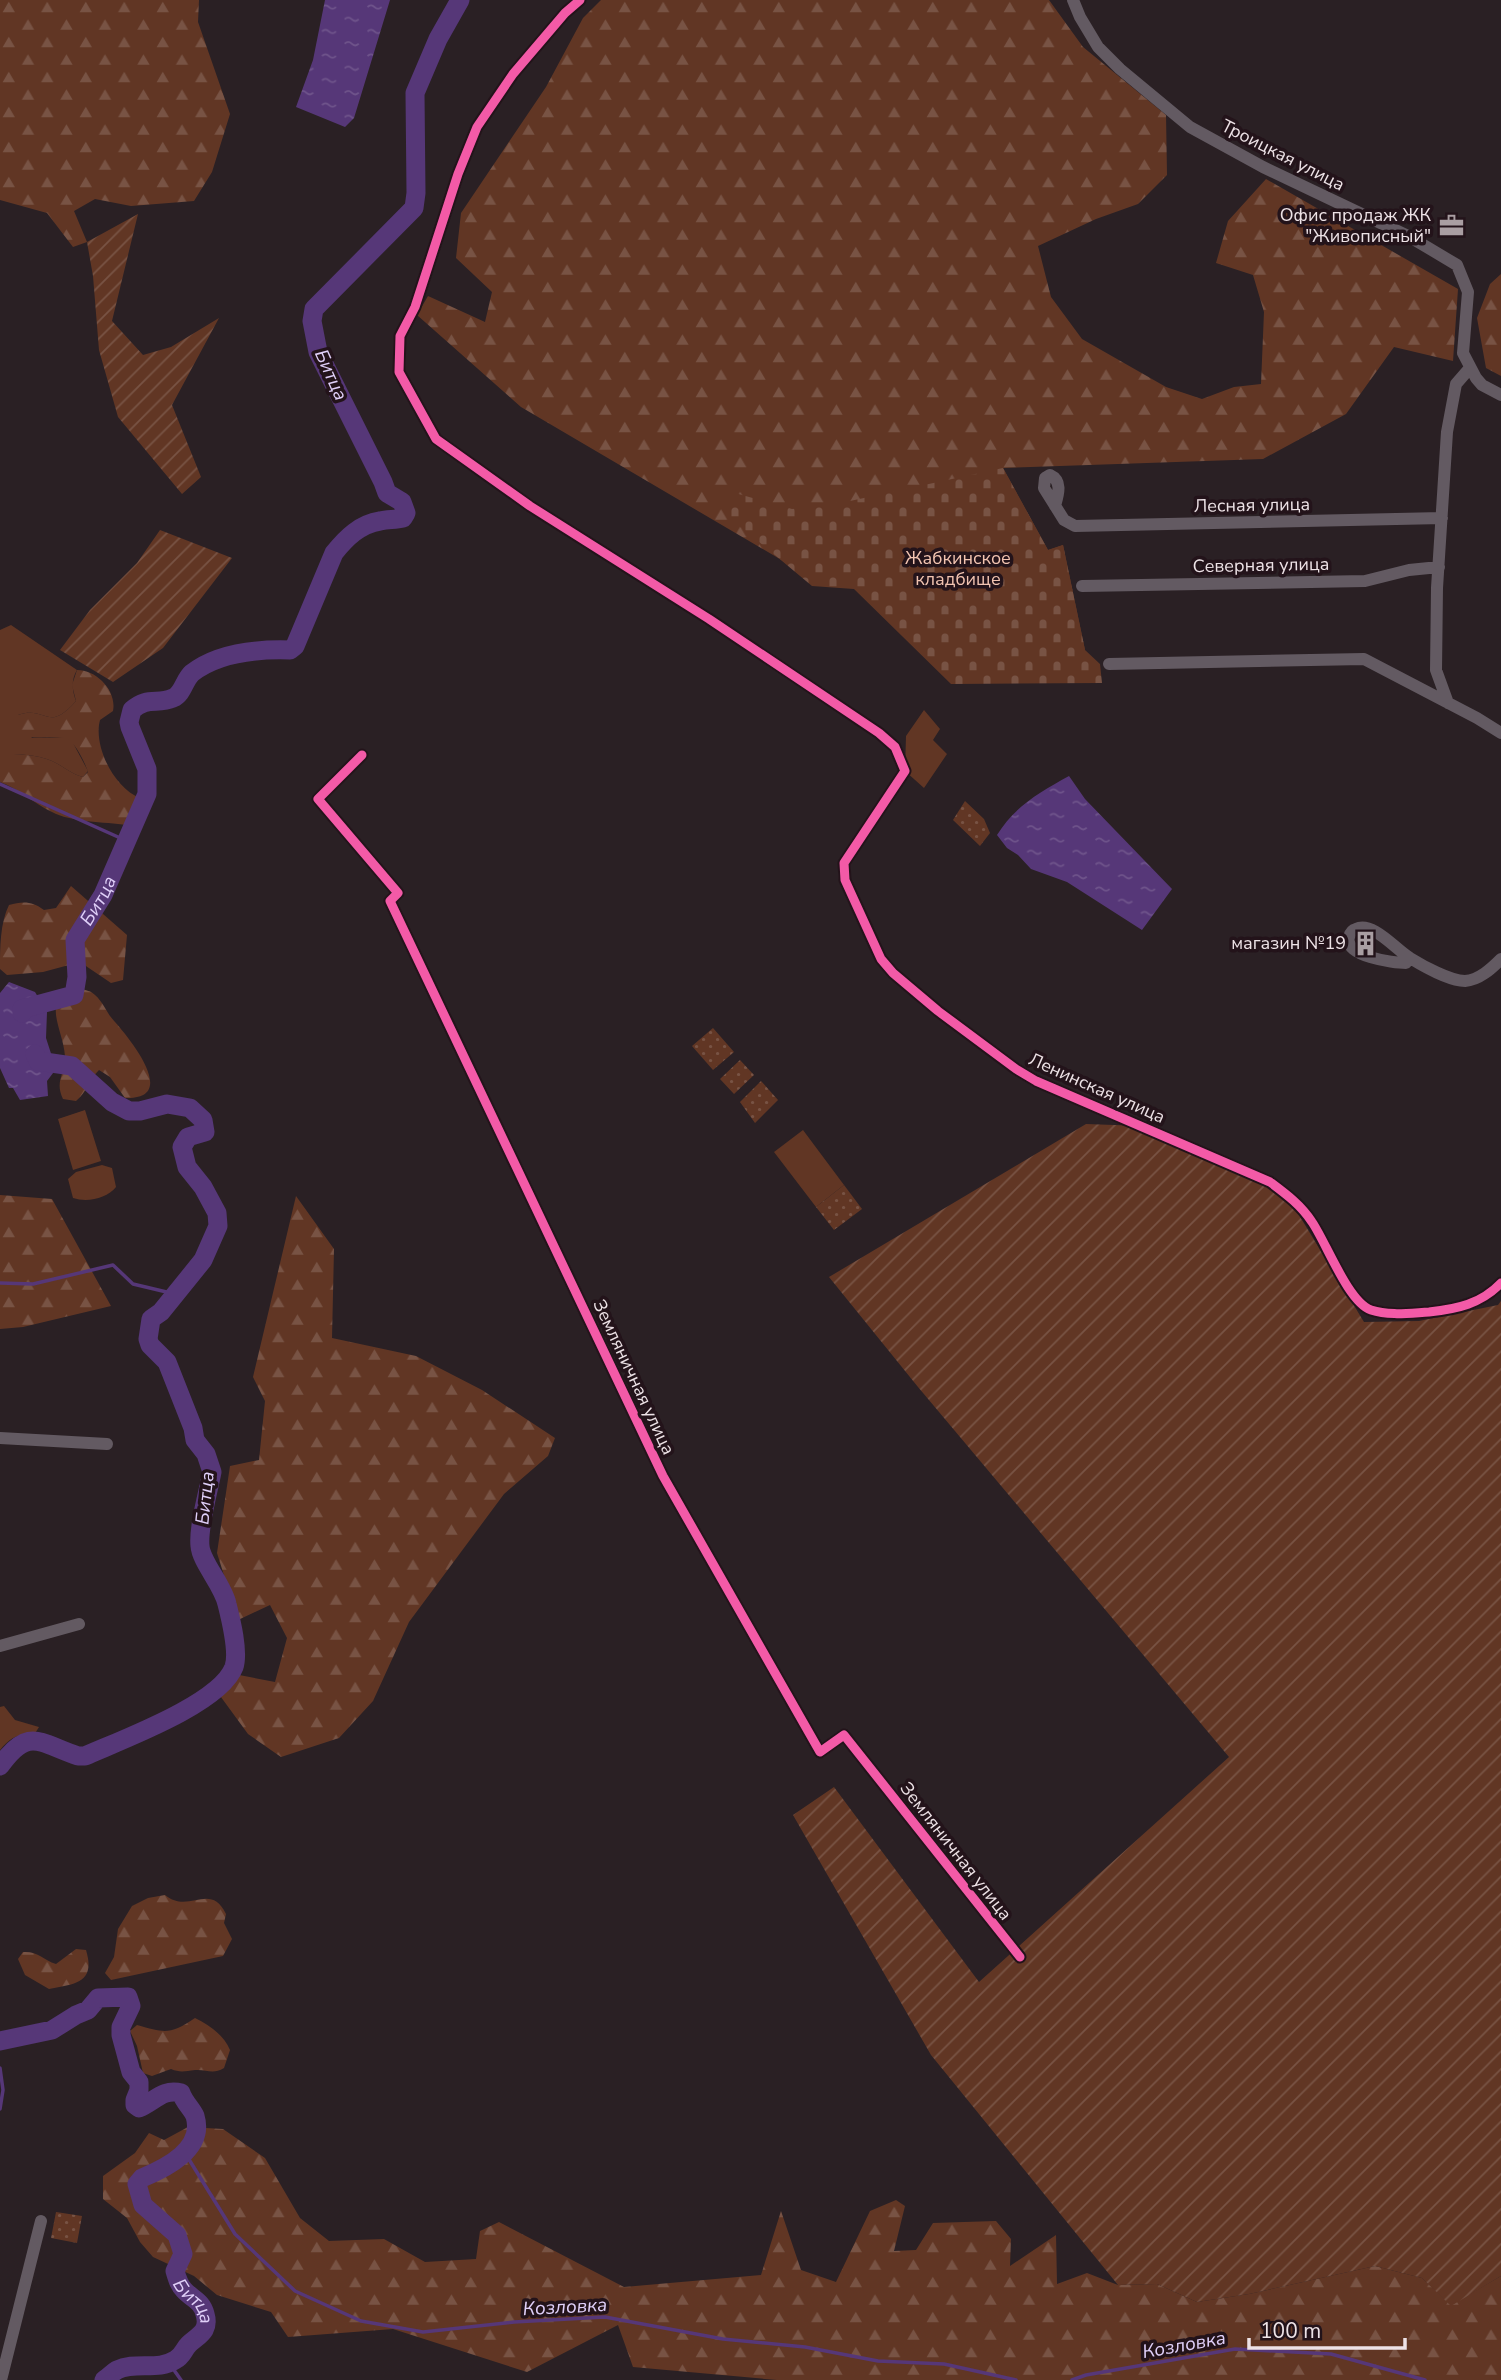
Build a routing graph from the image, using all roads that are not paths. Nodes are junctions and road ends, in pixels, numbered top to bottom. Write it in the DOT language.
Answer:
graph roads {
  1 [pos="580,0"];
  2 [pos="1073,0"];
  3 [pos="1469,369"];
  4 [pos="1501,395"];
  5 [pos="1055,506"];
  6 [pos="1443,518"];
  7 [pos="1439,568"];
  8 [pos="1082,586"];
  9 [pos="1109,664"];
  10 [pos="1438,675"];
  11 [pos="1424,690"];
  12 [pos="1448,703"];
  13 [pos="1501,733"];
  14 [pos="362,755"];
  15 [pos="1409,958"];
  16 [pos="1501,959"];
  17 [pos="1501,1283"];
  18 [pos="0,1438"];
  19 [pos="107,1444"];
  20 [pos="79,1624"];
  21 [pos="0,1646"];
  22 [pos="1020,1957"];
  23 [pos="41,2221"];
  24 [pos="1,2380"];
  1 -- 17 [label="street, Ленинская улица"];
  2 -- 3 [label="street, Троицкая улица"];
  3 -- 4 [label="street"];
  3 -- 6 [label="street"];
  5 -- 6 [label="street, Лесная улица"];
  6 -- 7 [label="street"];
  7 -- 8 [label="street, Северная улица"];
  7 -- 10 [label="street"];
  9 -- 11 [label="street"];
  10 -- 11 [label="street"];
  10 -- 12 [label="street"];
  11 -- 12 [label="street"];
  12 -- 13 [label="street"];
  14 -- 22 [label="street, Земляничная улица"];
  15 -- 16 [label="street"];
  18 -- 19 [label="street"];
  20 -- 21 [label="street"];
  23 -- 24 [label="street"];
}
